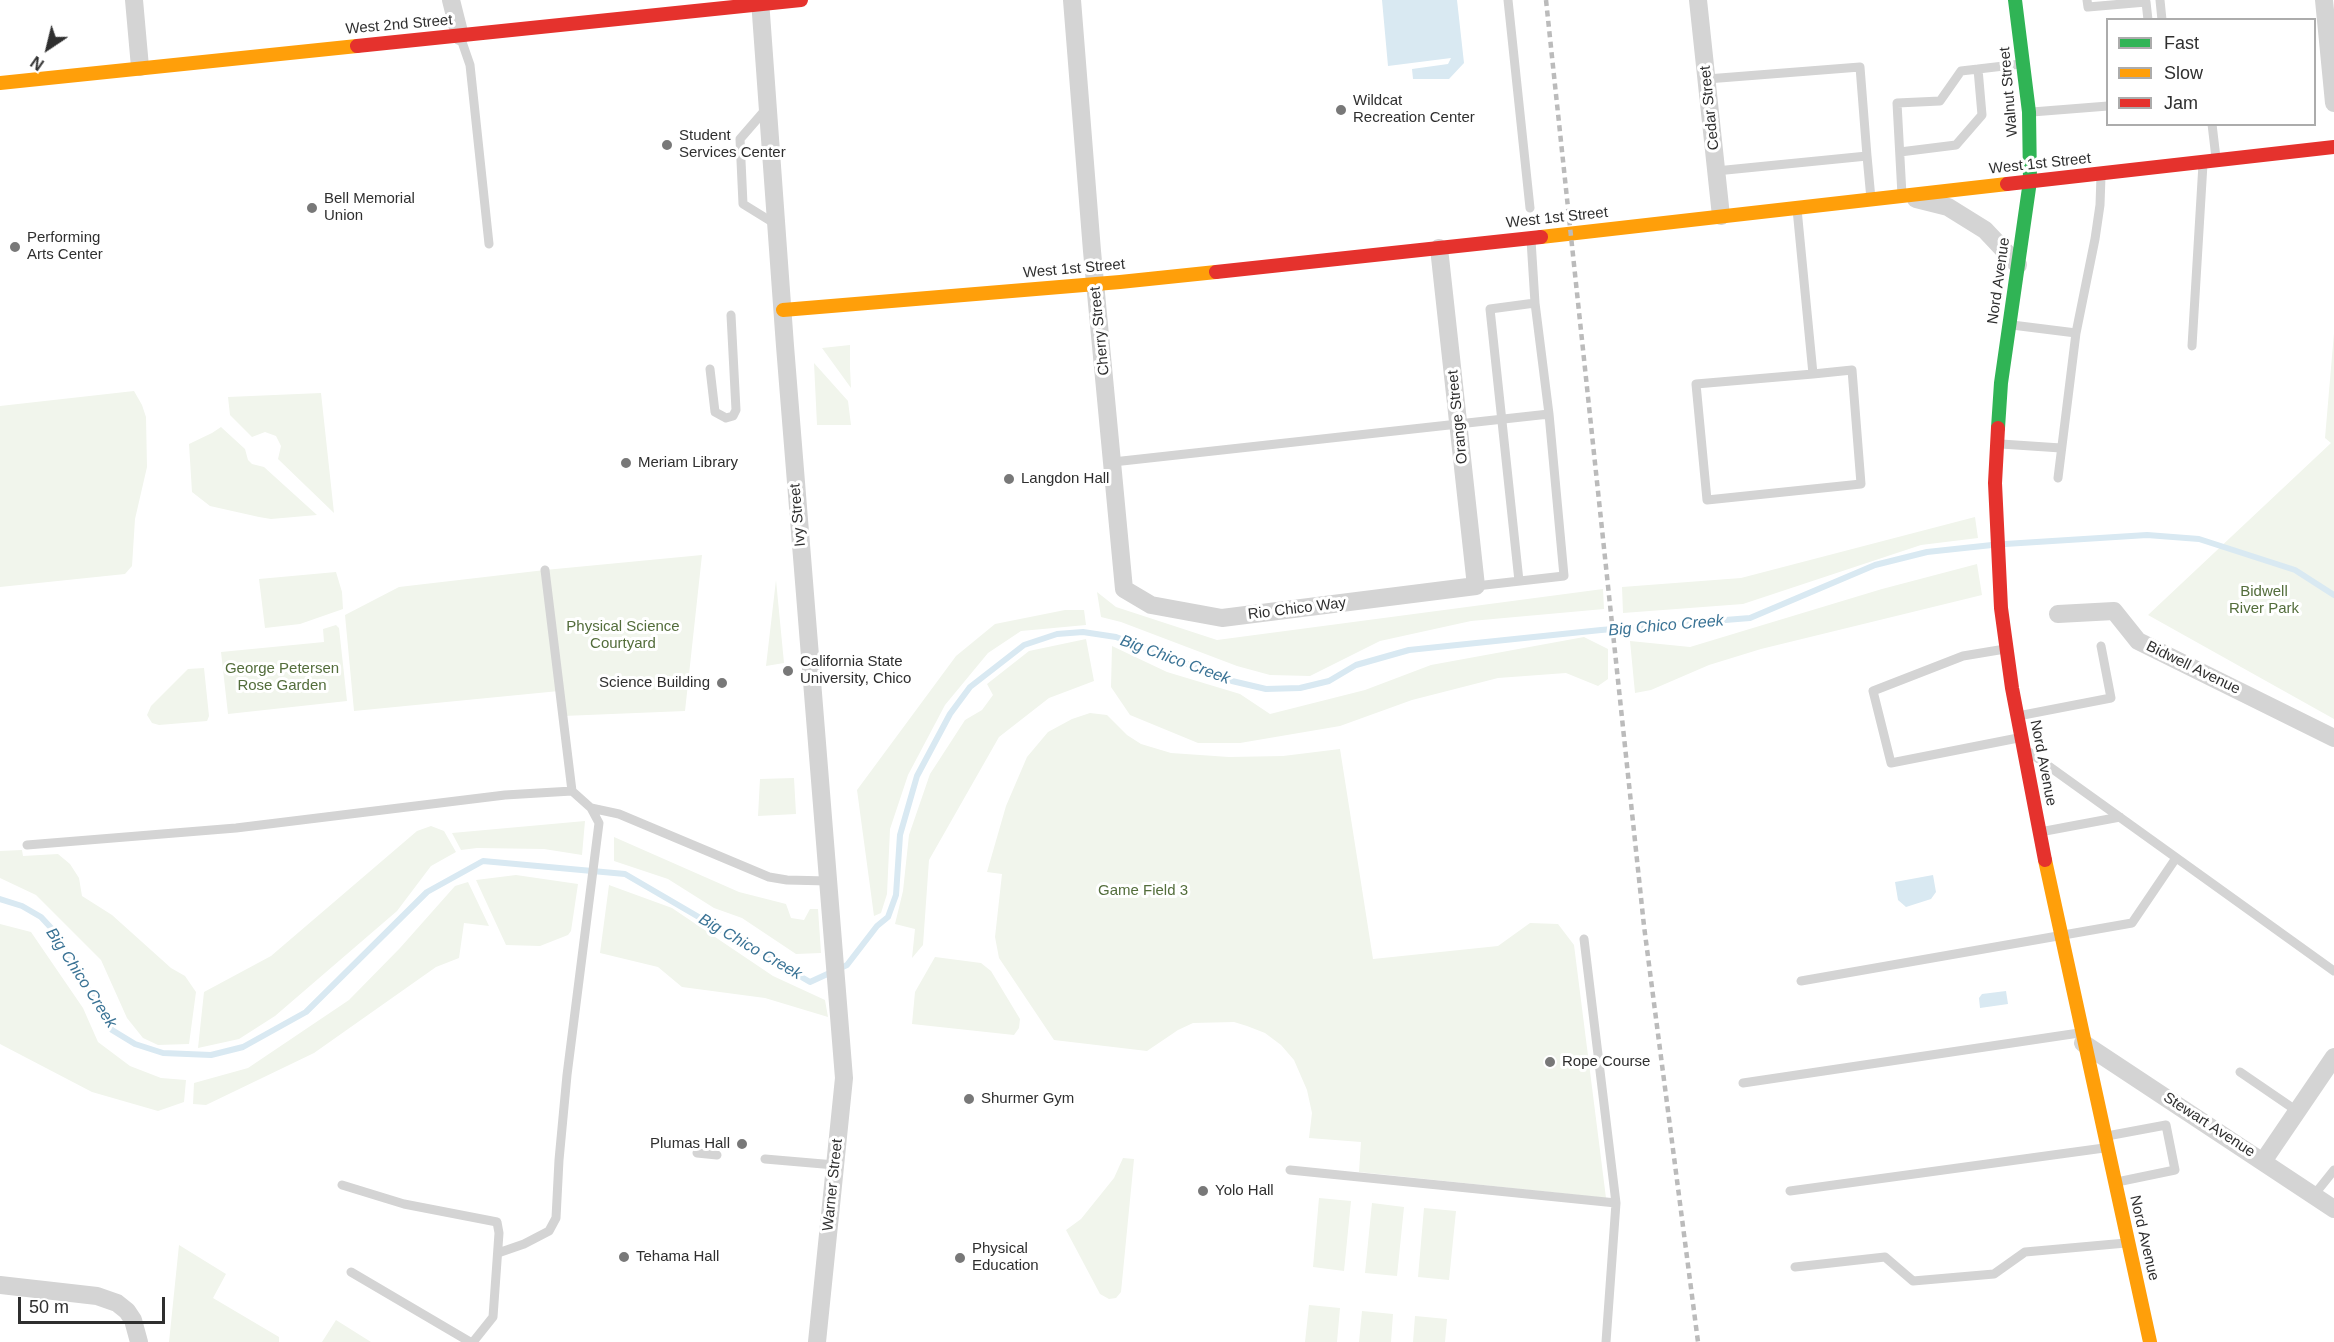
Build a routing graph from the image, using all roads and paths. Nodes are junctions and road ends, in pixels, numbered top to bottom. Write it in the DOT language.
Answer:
graph roads {
  1 [pos="134,0"];
  2 [pos="451,0"];
  3 [pos="801,0"];
  4 [pos="1072,0"];
  5 [pos="1508,0"];
  6 [pos="1698,0"];
  7 [pos="2015,0"];
  8 [pos="2087,0"];
  9 [pos="2160,0"];
  10 [pos="2324,0"];
  11 [pos="760,2"];
  12 [pos="2148,18"];
  13 [pos="2162,18"];
  14 [pos="460,36"];
  15 [pos="2024,64"];
  16 [pos="141,67"];
  17 [pos="1978,69"];
  18 [pos="1707,79"];
  19 [pos="0,83"];
  20 [pos="2334,103"];
  21 [pos="2106,106"];
  22 [pos="768,107"];
  23 [pos="2029,112"];
  24 [pos="2212,126"];
  25 [pos="2334,147"];
  26 [pos="1900,152"];
  27 [pos="1867,156"];
  28 [pos="2210,161"];
  29 [pos="1716,171"];
  30 [pos="2102,173"];
  31 [pos="2030,181"];
  32 [pos="1902,195"];
  33 [pos="1871,199"];
  34 [pos="1797,207"];
  35 [pos="1530,208"];
  36 [pos="1721,216"];
  37 [pos="777,225"];
  38 [pos="1531,238"];
  39 [pos="489,244"];
  40 [pos="1439,248"];
  41 [pos="2018,265"];
  42 [pos="1096,285"];
  43 [pos="1535,303"];
  44 [pos="783,310"];
  45 [pos="731,315"];
  46 [pos="2010,324"];
  47 [pos="2076,333"];
  48 [pos="2192,346"];
  49 [pos="710,369"];
  50 [pos="1813,374"];
  51 [pos="1549,414"];
  52 [pos="1502,420"];
  53 [pos="1459,425"];
  54 [pos="1997,443"];
  55 [pos="2061,448"];
  56 [pos="1113,462"];
  57 [pos="2058,478"];
  58 [pos="545,570"];
  59 [pos="1519,581"];
  60 [pos="1476,586"];
  61 [pos="1124,589"];
  62 [pos="2058,614"];
  63 [pos="2101,646"];
  64 [pos="2006,648"];
  65 [pos="2017,716"];
  66 [pos="2334,738"];
  67 [pos="2022,742"];
  68 [pos="572,791"];
  69 [pos="591,808"];
  70 [pos="2120,818"];
  71 [pos="2039,832"];
  72 [pos="27,845"];
  73 [pos="2176,858"];
  74 [pos="828,881"];
  75 [pos="2061,935"];
  76 [pos="1584,939"];
  77 [pos="2334,971"];
  78 [pos="1801,981"];
  79 [pos="841,1024"];
  80 [pos="2082,1038"];
  81 [pos="2334,1057"];
  82 [pos="2240,1072"];
  83 [pos="1743,1083"];
  84 [pos="2297,1111"];
  85 [pos="2105,1142"];
  86 [pos="697,1153"];
  87 [pos="717,1155"];
  88 [pos="765,1159"];
  89 [pos="2264,1160"];
  90 [pos="836,1165"];
  91 [pos="1290,1170"];
  92 [pos="2334,1170"];
  93 [pos="2115,1182"];
  94 [pos="342,1185"];
  95 [pos="1790,1191"];
  96 [pos="2314,1195"];
  97 [pos="1616,1203"];
  98 [pos="2334,1209"];
  99 [pos="2128,1243"];
  100 [pos="498,1253"];
  101 [pos="1795,1267"];
  102 [pos="351,1272"];
  103 [pos="0,1285"];
  104 [pos="137,1334"];
  105 [pos="472,1342"];
  106 [pos="817,1342"];
  107 [pos="1606,1342"];
  108 [pos="2150,1342"];
  1 -- 16 [label="street"];
  2 -- 14 [label="street"];
  3 -- 11 [label="street, West 2nd Street"];
  4 -- 42 [label="street, Cherry Street"];
  5 -- 35 [label="lane"];
  6 -- 18 [label="street, Cedar Street"];
  7 -- 15 [label="street, Walnut Street"];
  8 -- 12 [label="lane"];
  9 -- 13 [label="lane"];
  10 -- 20 [label="street"];
  11 -- 14 [label="street, West 2nd Street"];
  11 -- 22 [label="street, Ivy Street"];
  14 -- 16 [label="street, West 2nd Street"];
  14 -- 39 [label="lane"];
  15 -- 17 [label="lane"];
  15 -- 23 [label="street, Walnut Street"];
  16 -- 19 [label="street, West 2nd Street"];
  17 -- 26 [label="lane"];
  17 -- 26 [label="lane"];
  18 -- 27 [label="lane"];
  18 -- 29 [label="street, Cedar Street"];
  21 -- 23 [label="lane"];
  22 -- 37 [label="street, Ivy Street"];
  22 -- 37 [label="lane"];
  23 -- 31 [label="street, Walnut Street"];
  24 -- 28 [label="lane"];
  25 -- 28 [label="street, West 1st Street"];
  26 -- 32 [label="lane"];
  27 -- 29 [label="lane"];
  27 -- 33 [label="lane"];
  28 -- 30 [label="street, West 1st Street"];
  28 -- 48 [label="lane"];
  29 -- 36 [label="street, Cedar Street"];
  30 -- 31 [label="street, West 1st Street"];
  30 -- 47 [label="lane"];
  31 -- 32 [label="street, West 1st Street"];
  31 -- 41 [label="street, Nord Avenue"];
  32 -- 33 [label="street, West 1st Street"];
  32 -- 41 [label="street"];
  33 -- 34 [label="street, West 1st Street"];
  34 -- 36 [label="street, West 1st Street"];
  34 -- 50 [label="lane"];
  36 -- 38 [label="street, West 1st Street"];
  37 -- 44 [label="street, Ivy Street"];
  38 -- 40 [label="street, West 1st Street"];
  38 -- 43 [label="lane"];
  40 -- 42 [label="street, West 1st Street"];
  40 -- 53 [label="street, Orange Street"];
  41 -- 46 [label="street, Nord Avenue"];
  42 -- 44 [label="street, West 1st Street"];
  42 -- 56 [label="street, Cherry Street"];
  43 -- 51 [label="lane"];
  43 -- 52 [label="lane"];
  44 -- 74 [label="street, Ivy Street"];
  45 -- 49 [label="lane"];
  46 -- 47 [label="lane"];
  46 -- 54 [label="street, Nord Avenue"];
  47 -- 55 [label="lane"];
  50 -- 50 [label="lane"];
  51 -- 52 [label="lane"];
  51 -- 59 [label="lane"];
  52 -- 53 [label="lane"];
  52 -- 59 [label="lane"];
  53 -- 56 [label="lane"];
  53 -- 60 [label="street, Orange Street"];
  54 -- 55 [label="lane"];
  54 -- 64 [label="street, Nord Avenue"];
  55 -- 57 [label="lane"];
  56 -- 61 [label="street, Cherry Street"];
  58 -- 68 [label="lane"];
  59 -- 60 [label="lane"];
  60 -- 61 [label="street, Rio Chico Way"];
  62 -- 66 [label="street, Bidwell Avenue"];
  63 -- 65 [label="lane"];
  64 -- 65 [label="street, Nord Avenue"];
  64 -- 67 [label="lane"];
  65 -- 67 [label="street, Nord Avenue"];
  67 -- 70 [label="lane"];
  67 -- 71 [label="street, Nord Avenue"];
  68 -- 69 [label="lane"];
  68 -- 72 [label="lane"];
  69 -- 74 [label="lane"];
  69 -- 100 [label="lane"];
  70 -- 71 [label="lane"];
  70 -- 73 [label="lane"];
  71 -- 75 [label="street, Nord Avenue"];
  73 -- 75 [label="lane"];
  73 -- 77 [label="lane"];
  74 -- 79 [label="street, Ivy Street"];
  75 -- 78 [label="lane"];
  75 -- 80 [label="street, Nord Avenue"];
  76 -- 97 [label="lane"];
  79 -- 90 [label="street, Warner Street"];
  80 -- 83 [label="lane"];
  80 -- 85 [label="street, Nord Avenue"];
  80 -- 89 [label="street, Stewart Avenue"];
  81 -- 84 [label="street"];
  82 -- 84 [label="lane"];
  84 -- 89 [label="street"];
  85 -- 93 [label="street, Nord Avenue"];
  85 -- 93 [label="lane"];
  85 -- 95 [label="lane"];
  86 -- 87 [label="lane"];
  88 -- 90 [label="lane"];
  89 -- 96 [label="street, Stewart Avenue"];
  90 -- 106 [label="street, Warner Street"];
  91 -- 97 [label="lane"];
  92 -- 96 [label="lane"];
  93 -- 99 [label="street, Nord Avenue"];
  94 -- 100 [label="lane"];
  96 -- 98 [label="street, Stewart Avenue"];
  97 -- 107 [label="lane"];
  99 -- 101 [label="lane"];
  99 -- 108 [label="street, Nord Avenue"];
  100 -- 105 [label="lane"];
  102 -- 105 [label="lane"];
  103 -- 104 [label="street"];
}
